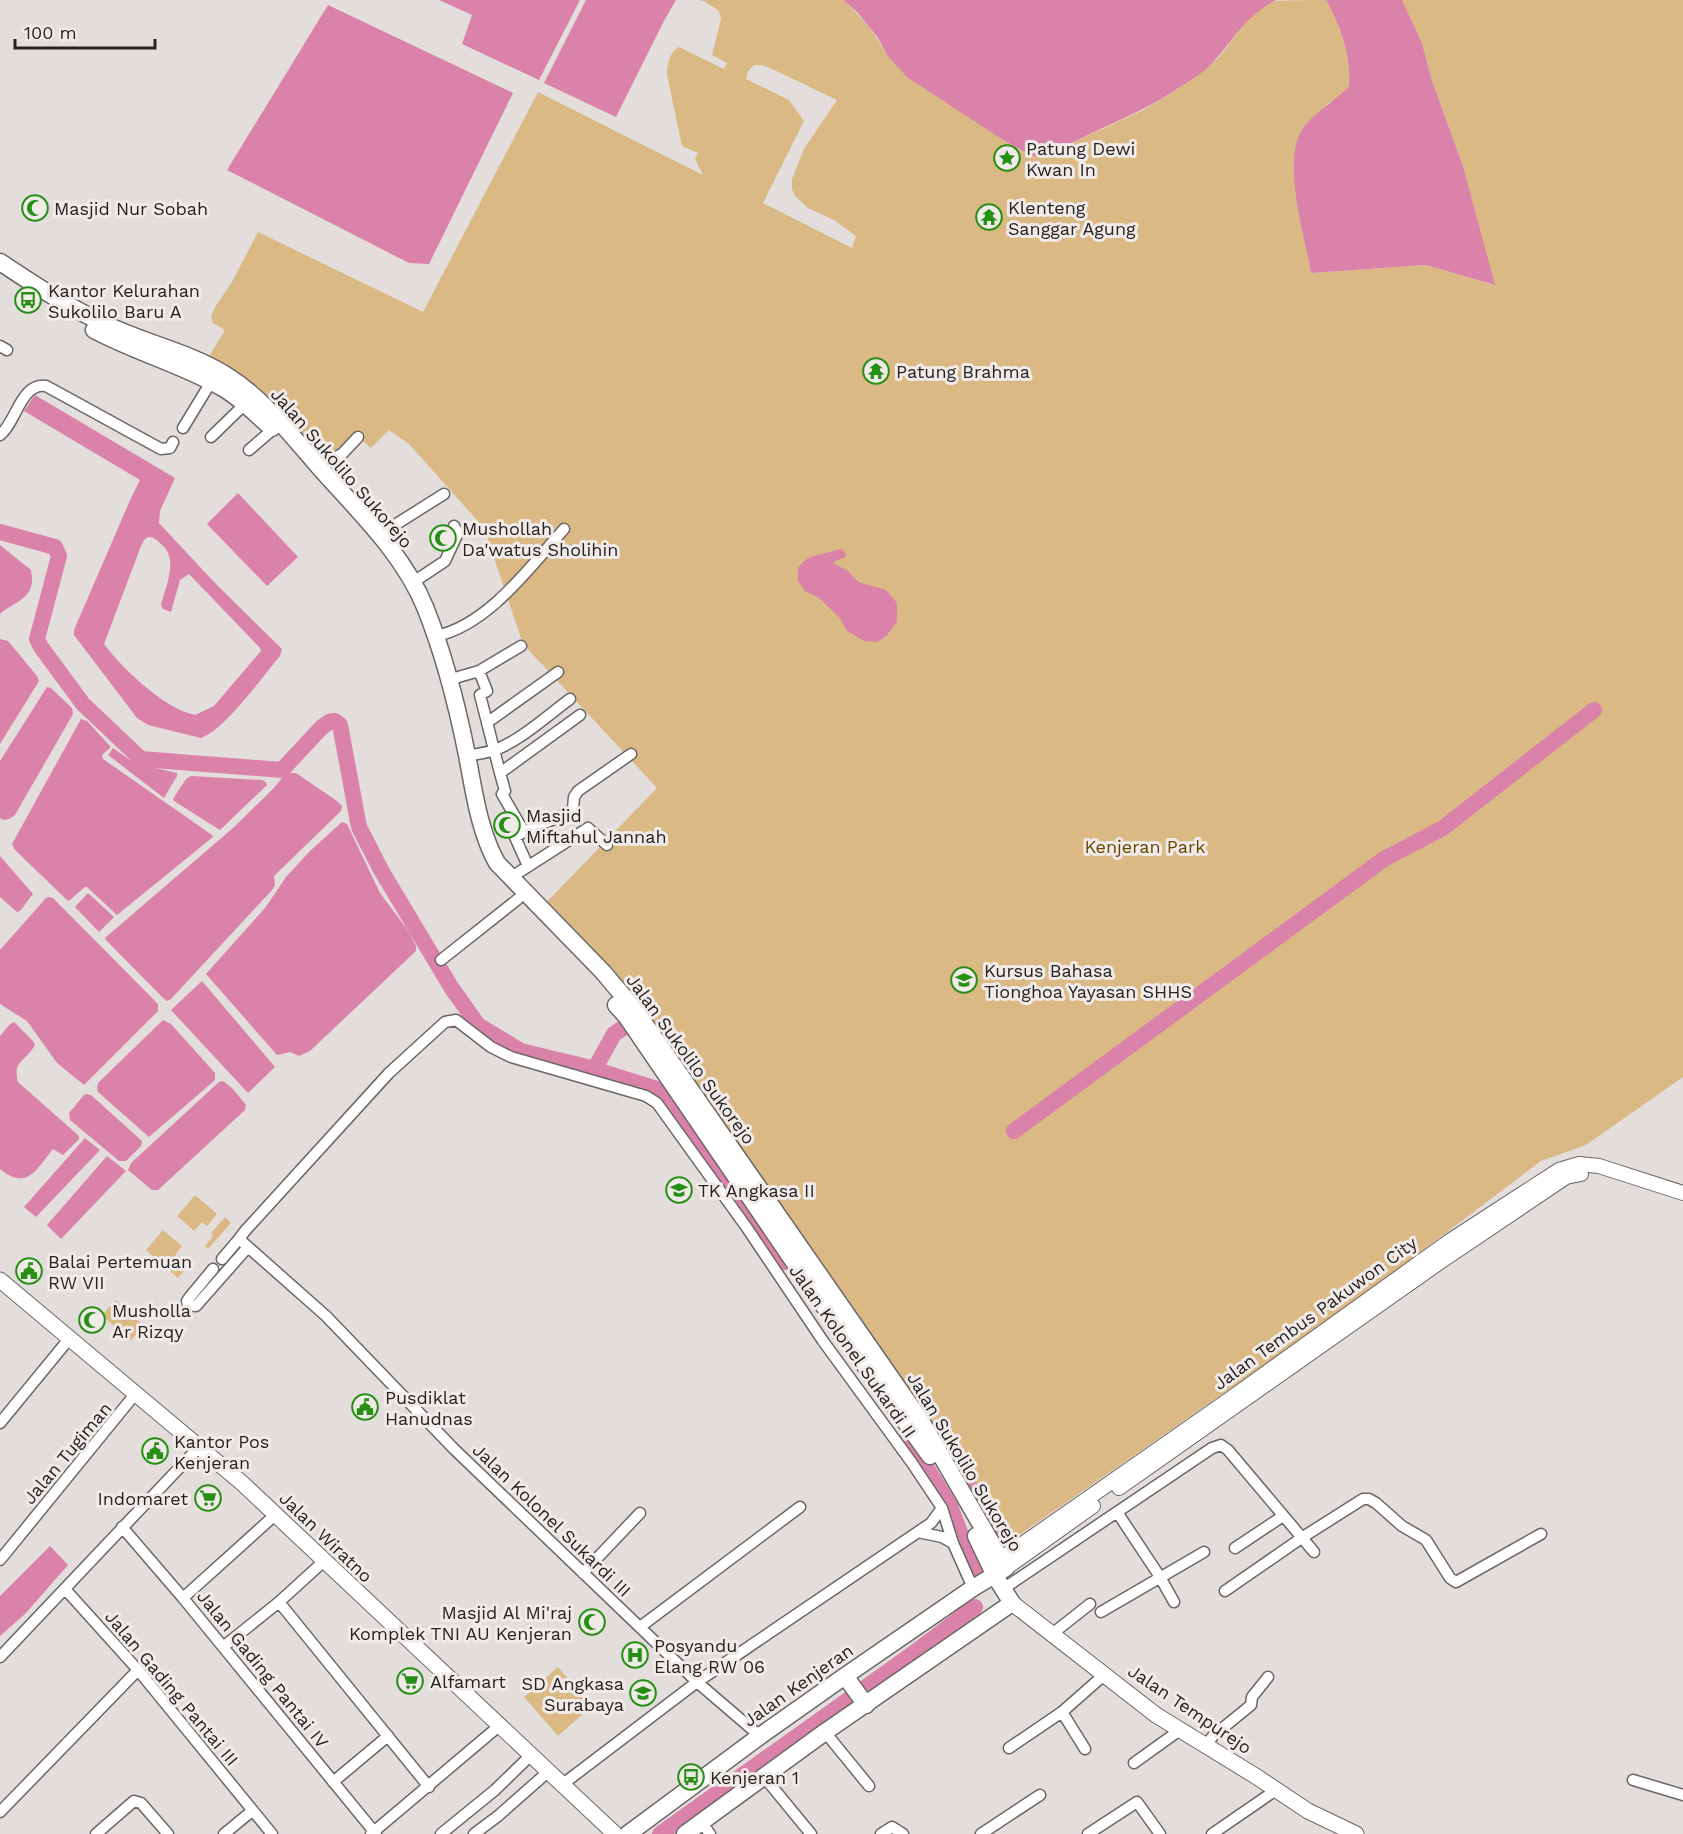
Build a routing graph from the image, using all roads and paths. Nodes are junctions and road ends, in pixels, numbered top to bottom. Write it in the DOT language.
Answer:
graph roads {
  1 [pos="0,262"];
  2 [pos="0,271"];
  3 [pos="39,293"];
  4 [pos="215,377"];
  5 [pos="248,400"];
  6 [pos="277,426"];
  7 [pos="183,428"];
  8 [pos="0,435"];
  9 [pos="211,437"];
  10 [pos="358,437"];
  11 [pos="173,442"];
  12 [pos="249,450"];
  13 [pos="320,467"];
  14 [pos="444,494"];
  15 [pos="454,526"];
  16 [pos="564,529"];
  17 [pos="380,535"];
  18 [pos="413,582"];
  19 [pos="434,631"];
  20 [pos="521,646"];
  21 [pos="479,671"];
  22 [pos="558,672"];
  23 [pos="450,680"];
  24 [pos="570,699"];
  25 [pos="580,715"];
  26 [pos="488,722"];
  27 [pos="495,750"];
  28 [pos="631,754"];
  29 [pos="472,755"];
  30 [pos="500,773"];
  31 [pos="524,832"];
  32 [pos="607,845"];
  33 [pos="494,866"];
  34 [pos="528,866"];
  35 [pos="513,876"];
  36 [pos="518,898"];
  37 [pos="441,960"];
  38 [pos="631,1013"];
  39 [pos="1683,1194"];
  40 [pos="1683,1203"];
  41 [pos="239,1239"];
  42 [pos="248,1247"];
  43 [pos="222,1259"];
  44 [pos="213,1269"];
  45 [pos="1,1284"];
  46 [pos="69,1339"];
  47 [pos="136,1393"];
  48 [pos="0,1423"];
  49 [pos="200,1446"];
  50 [pos="800,1507"];
  51 [pos="942,1508"];
  52 [pos="1117,1512"];
  53 [pos="640,1513"];
  54 [pos="275,1515"];
  55 [pos="1284,1516"];
  56 [pos="122,1527"];
  57 [pos="918,1532"];
  58 [pos="1541,1534"];
  59 [pos="1303,1537"];
  60 [pos="953,1543"];
  61 [pos="1235,1548"];
  62 [pos="1204,1552"];
  63 [pos="1314,1552"];
  64 [pos="0,1560"];
  65 [pos="323,1562"];
  66 [pos="583,1573"];
  67 [pos="1001,1577"];
  68 [pos="1160,1577"];
  69 [pos="65,1588"];
  70 [pos="973,1588"];
  71 [pos="1226,1591"];
  72 [pos="183,1598"];
  73 [pos="279,1602"];
  74 [pos="1174,1602"];
  75 [pos="1090,1604"];
  76 [pos="1101,1612"];
  77 [pos="640,1627"];
  78 [pos="1052,1634"];
  79 [pos="223,1647"];
  80 [pos="0,1657"];
  81 [pos="138,1670"];
  82 [pos="1104,1675"];
  83 [pos="845,1677"];
  84 [pos="1268,1677"];
  85 [pos="697,1682"];
  86 [pos="865,1704"];
  87 [pos="1062,1712"];
  88 [pos="499,1726"];
  89 [pos="1180,1730"];
  90 [pos="825,1732"];
  91 [pos="760,1736"];
  92 [pos="388,1737"];
  93 [pos="1206,1745"];
  94 [pos="1009,1748"];
  95 [pos="1085,1749"];
  96 [pos="531,1755"];
  97 [pos="1134,1763"];
  98 [pos="549,1771"];
  99 [pos="765,1778"];
  100 [pos="1633,1780"];
  101 [pos="333,1782"];
  102 [pos="563,1784"];
  103 [pos="869,1786"];
  104 [pos="429,1787"];
  105 [pos="1276,1790"];
  106 [pos="1040,1795"];
  107 [pos="1683,1795"];
  108 [pos="252,1811"];
  109 [pos="0,1812"];
  110 [pos="706,1828"];
  111 [pos="901,1832"];
  112 [pos="374,1833"];
  113 [pos="96,1834"];
  114 [pos="168,1834"];
  115 [pos="225,1834"];
  116 [pos="272,1834"];
  117 [pos="441,1834"];
  118 [pos="474,1834"];
  119 [pos="615,1834"];
  120 [pos="628,1834"];
  121 [pos="686,1834"];
  122 [pos="811,1834"];
  123 [pos="881,1834"];
  124 [pos="981,1834"];
  125 [pos="1088,1834"];
  126 [pos="1160,1834"];
  127 [pos="1212,1834"];
  128 [pos="1356,1834"];
  1 -- 3 [label="main road, Jalan Sukolilo Sukorejo"];
  2 -- 3 [label="main road, Jalan Sukolilo Sukorejo"];
  3 -- 4 [label="main road, Jalan Sukolilo Sukorejo"];
  4 -- 5 [label="main road, Jalan Sukolilo Sukorejo"];
  4 -- 7 [label="street"];
  5 -- 6 [label="main road, Jalan Sukolilo Sukorejo"];
  5 -- 9 [label="street"];
  6 -- 12 [label="street"];
  6 -- 13 [label="main road, Jalan Sukolilo Sukorejo"];
  8 -- 11 [label="street"];
  10 -- 13 [label="street"];
  13 -- 17 [label="main road, Jalan Sukolilo Sukorejo"];
  14 -- 17 [label="street"];
  15 -- 18 [label="street"];
  16 -- 19 [label="street"];
  17 -- 18 [label="main road, Jalan Sukolilo Sukorejo"];
  18 -- 19 [label="main road, Jalan Sukolilo Sukorejo"];
  19 -- 23 [label="main road, Jalan Sukolilo Sukorejo"];
  20 -- 21 [label="street"];
  21 -- 23 [label="street"];
  21 -- 26 [label="street"];
  22 -- 26 [label="street"];
  23 -- 29 [label="main road, Jalan Sukolilo Sukorejo"];
  23 -- 33 [label="main road, Jalan Sukolilo Sukorejo"];
  24 -- 27 [label="street"];
  25 -- 30 [label="street"];
  26 -- 27 [label="street"];
  27 -- 29 [label="street"];
  27 -- 30 [label="street"];
  28 -- 31 [label="street"];
  29 -- 33 [label="main road, Jalan Sukolilo Sukorejo"];
  30 -- 31 [label="street"];
  31 -- 34 [label="street"];
  32 -- 34 [label="street"];
  33 -- 35 [label="main road, Jalan Sukolilo Sukorejo"];
  33 -- 36 [label="main road, Jalan Sukolilo Sukorejo"];
  34 -- 35 [label="street"];
  35 -- 38 [label="main road, Jalan Sukolilo Sukorejo"];
  36 -- 37 [label="street"];
  36 -- 38 [label="main road, Jalan Sukolilo Sukorejo"];
  38 -- 67 [label="main road, Jalan Sukolilo Sukorejo"];
  39 -- 67 [label="street, Jalan Tembus Pakuwon City"];
  40 -- 67 [label="street, Jalan Tembus Pakuwon City"];
  41 -- 42 [label="street, Jalan Kolonel Sukardi III"];
  41 -- 43 [label="street"];
  41 -- 51 [label="street, Jalan Kolonel Sukardi II"];
  42 -- 44 [label="street"];
  42 -- 66 [label="street, Jalan Kolonel Sukardi III"];
  45 -- 46 [label="main road, Jalan Wiratno"];
  46 -- 47 [label="main road, Jalan Wiratno"];
  46 -- 48 [label="street"];
  47 -- 49 [label="main road, Jalan Wiratno"];
  47 -- 64 [label="street, Jalan Tugiman"];
  49 -- 54 [label="main road, Jalan Wiratno"];
  49 -- 56 [label="street"];
  50 -- 77 [label="street"];
  51 -- 57 [label="street"];
  51 -- 60 [label="street, Jalan Kolonel Sukardi II"];
  52 -- 55 [label="street"];
  52 -- 67 [label="street"];
  52 -- 68 [label="street"];
  53 -- 66 [label="street"];
  54 -- 65 [label="main road, Jalan Wiratno"];
  54 -- 72 [label="street"];
  55 -- 59 [label="street"];
  55 -- 61 [label="street"];
  56 -- 69 [label="street"];
  56 -- 72 [label="street, Jalan Gading Pantai IV"];
  57 -- 60 [label="street"];
  57 -- 85 [label="street"];
  58 -- 59 [label="street"];
  59 -- 63 [label="street"];
  59 -- 71 [label="street"];
  60 -- 70 [label="street, Jalan Kolonel Sukardi II"];
  62 -- 68 [label="street"];
  65 -- 73 [label="street"];
  65 -- 88 [label="main road, Jalan Wiratno"];
  66 -- 77 [label="street, Jalan Kolonel Sukardi III"];
  67 -- 70 [label="main road, Jalan Kenjeran"];
  67 -- 78 [label="main road, Jalan Tempurejo"];
  67 -- 86 [label="main road"];
  68 -- 74 [label="street"];
  68 -- 76 [label="street"];
  69 -- 80 [label="street"];
  69 -- 81 [label="street, Jalan Gading Pantai III"];
  70 -- 83 [label="main road, Jalan Kenjeran"];
  72 -- 79 [label="street, Jalan Gading Pantai IV"];
  73 -- 79 [label="street"];
  73 -- 92 [label="street"];
  75 -- 78 [label="street"];
  77 -- 85 [label="street, Jalan Kolonel Sukardi III"];
  78 -- 82 [label="main road, Jalan Tempurejo"];
  79 -- 101 [label="street, Jalan Gading Pantai IV"];
  81 -- 108 [label="street, Jalan Gading Pantai III"];
  81 -- 109 [label="street"];
  82 -- 87 [label="street"];
  82 -- 89 [label="main road, Jalan Tempurejo"];
  83 -- 86 [label="main road"];
  83 -- 91 [label="main road, Jalan Kenjeran"];
  84 -- 93 [label="street"];
  85 -- 91 [label="street, Jalan Kolonel Sukardi III"];
  85 -- 102 [label="street"];
  86 -- 90 [label="main road"];
  87 -- 94 [label="street"];
  87 -- 95 [label="street"];
  88 -- 96 [label="main road, Jalan Wiratno"];
  88 -- 104 [label="street"];
  89 -- 93 [label="main road, Jalan Tempurejo"];
  89 -- 97 [label="street"];
  90 -- 99 [label="main road"];
  90 -- 103 [label="street"];
  91 -- 120 [label="main road, Jalan Kenjeran"];
  92 -- 101 [label="street"];
  92 -- 104 [label="street"];
  93 -- 105 [label="main road, Jalan Tempurejo"];
  96 -- 98 [label="main road, Jalan Wiratno"];
  96 -- 117 [label="street"];
  98 -- 102 [label="main road, Jalan Wiratno"];
  98 -- 118 [label="street"];
  99 -- 110 [label="main road"];
  99 -- 122 [label="street"];
  100 -- 107 [label="street"];
  101 -- 112 [label="street, Jalan Gading Pantai IV"];
  102 -- 119 [label="main road, Jalan Wiratno"];
  104 -- 112 [label="street"];
  105 -- 127 [label="street"];
  105 -- 128 [label="main road, Jalan Tempurejo"];
  106 -- 124 [label="street"];
  108 -- 115 [label="street"];
  108 -- 116 [label="street, Jalan Gading Pantai III"];
  110 -- 121 [label="main road"];
  111 -- 123 [label="street"];
  113 -- 114 [label="street"];
  125 -- 126 [label="street"];
}
